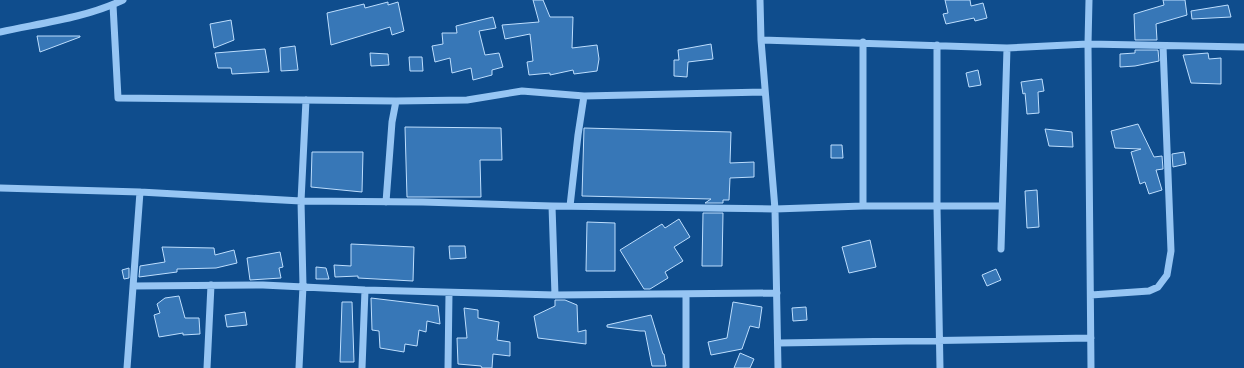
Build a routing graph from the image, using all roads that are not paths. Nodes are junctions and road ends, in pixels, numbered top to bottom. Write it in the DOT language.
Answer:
graph roads {
  1 [pos="123,0"];
  2 [pos="760,0"];
  3 [pos="1088,0"];
  4 [pos="112,5"];
  5 [pos="0,32"];
  6 [pos="761,40"];
  7 [pos="863,42"];
  8 [pos="1088,44"];
  9 [pos="937,45"];
  10 [pos="1163,46"];
  11 [pos="1244,47"];
  12 [pos="1007,48"];
  13 [pos="765,92"];
  14 [pos="584,96"];
  15 [pos="306,100"];
  16 [pos="396,101"];
  17 [pos="0,188"];
  18 [pos="140,192"];
  19 [pos="301,201"];
  20 [pos="386,202"];
  21 [pos="552,206"];
  22 [pos="570,206"];
  23 [pos="863,206"];
  24 [pos="1002,206"];
  25 [pos="937,207"];
  26 [pos="775,209"];
  27 [pos="1001,249"];
  28 [pos="211,285"];
  29 [pos="134,286"];
  30 [pos="303,286"];
  31 [pos="365,290"];
  32 [pos="450,293"];
  33 [pos="777,293"];
  34 [pos="686,294"];
  35 [pos="555,295"];
  36 [pos="1091,295"];
  37 [pos="1091,338"];
  38 [pos="940,341"];
  39 [pos="778,343"];
  40 [pos="127,368"];
  41 [pos="208,368"];
  42 [pos="299,368"];
  43 [pos="362,368"];
  44 [pos="448,368"];
  45 [pos="686,368"];
  46 [pos="778,368"];
  47 [pos="940,368"];
  48 [pos="1091,368"];
  1 -- 4 [label="street"];
  2 -- 6 [label="street"];
  3 -- 8 [label="street"];
  4 -- 5 [label="street"];
  4 -- 15 [label="street"];
  6 -- 7 [label="street"];
  6 -- 13 [label="street"];
  7 -- 9 [label="street"];
  7 -- 23 [label="street"];
  8 -- 10 [label="street"];
  8 -- 12 [label="street"];
  8 -- 36 [label="street"];
  9 -- 12 [label="street"];
  9 -- 25 [label="street"];
  10 -- 11 [label="street"];
  10 -- 36 [label="street"];
  12 -- 24 [label="street"];
  13 -- 14 [label="street"];
  13 -- 26 [label="street"];
  14 -- 16 [label="street"];
  14 -- 22 [label="street"];
  15 -- 16 [label="street"];
  15 -- 19 [label="street"];
  16 -- 20 [label="street"];
  17 -- 18 [label="street"];
  18 -- 19 [label="street"];
  18 -- 29 [label="street"];
  19 -- 20 [label="street"];
  19 -- 30 [label="street"];
  20 -- 21 [label="street"];
  21 -- 22 [label="street"];
  21 -- 35 [label="street"];
  22 -- 26 [label="street"];
  23 -- 25 [label="street"];
  23 -- 26 [label="street"];
  24 -- 25 [label="street"];
  24 -- 27 [label="street"];
  25 -- 38 [label="street"];
  26 -- 33 [label="street"];
  28 -- 29 [label="street"];
  28 -- 30 [label="street"];
  28 -- 41 [label="street"];
  29 -- 40 [label="street"];
  30 -- 31 [label="street"];
  30 -- 42 [label="street"];
  31 -- 32 [label="street"];
  31 -- 43 [label="street"];
  32 -- 35 [label="street"];
  32 -- 44 [label="street"];
  33 -- 34 [label="street"];
  33 -- 39 [label="street"];
  34 -- 35 [label="street"];
  34 -- 45 [label="street"];
  36 -- 37 [label="street"];
  37 -- 38 [label="street"];
  37 -- 48 [label="street"];
  38 -- 39 [label="street"];
  38 -- 47 [label="street"];
  39 -- 46 [label="street"];
}
